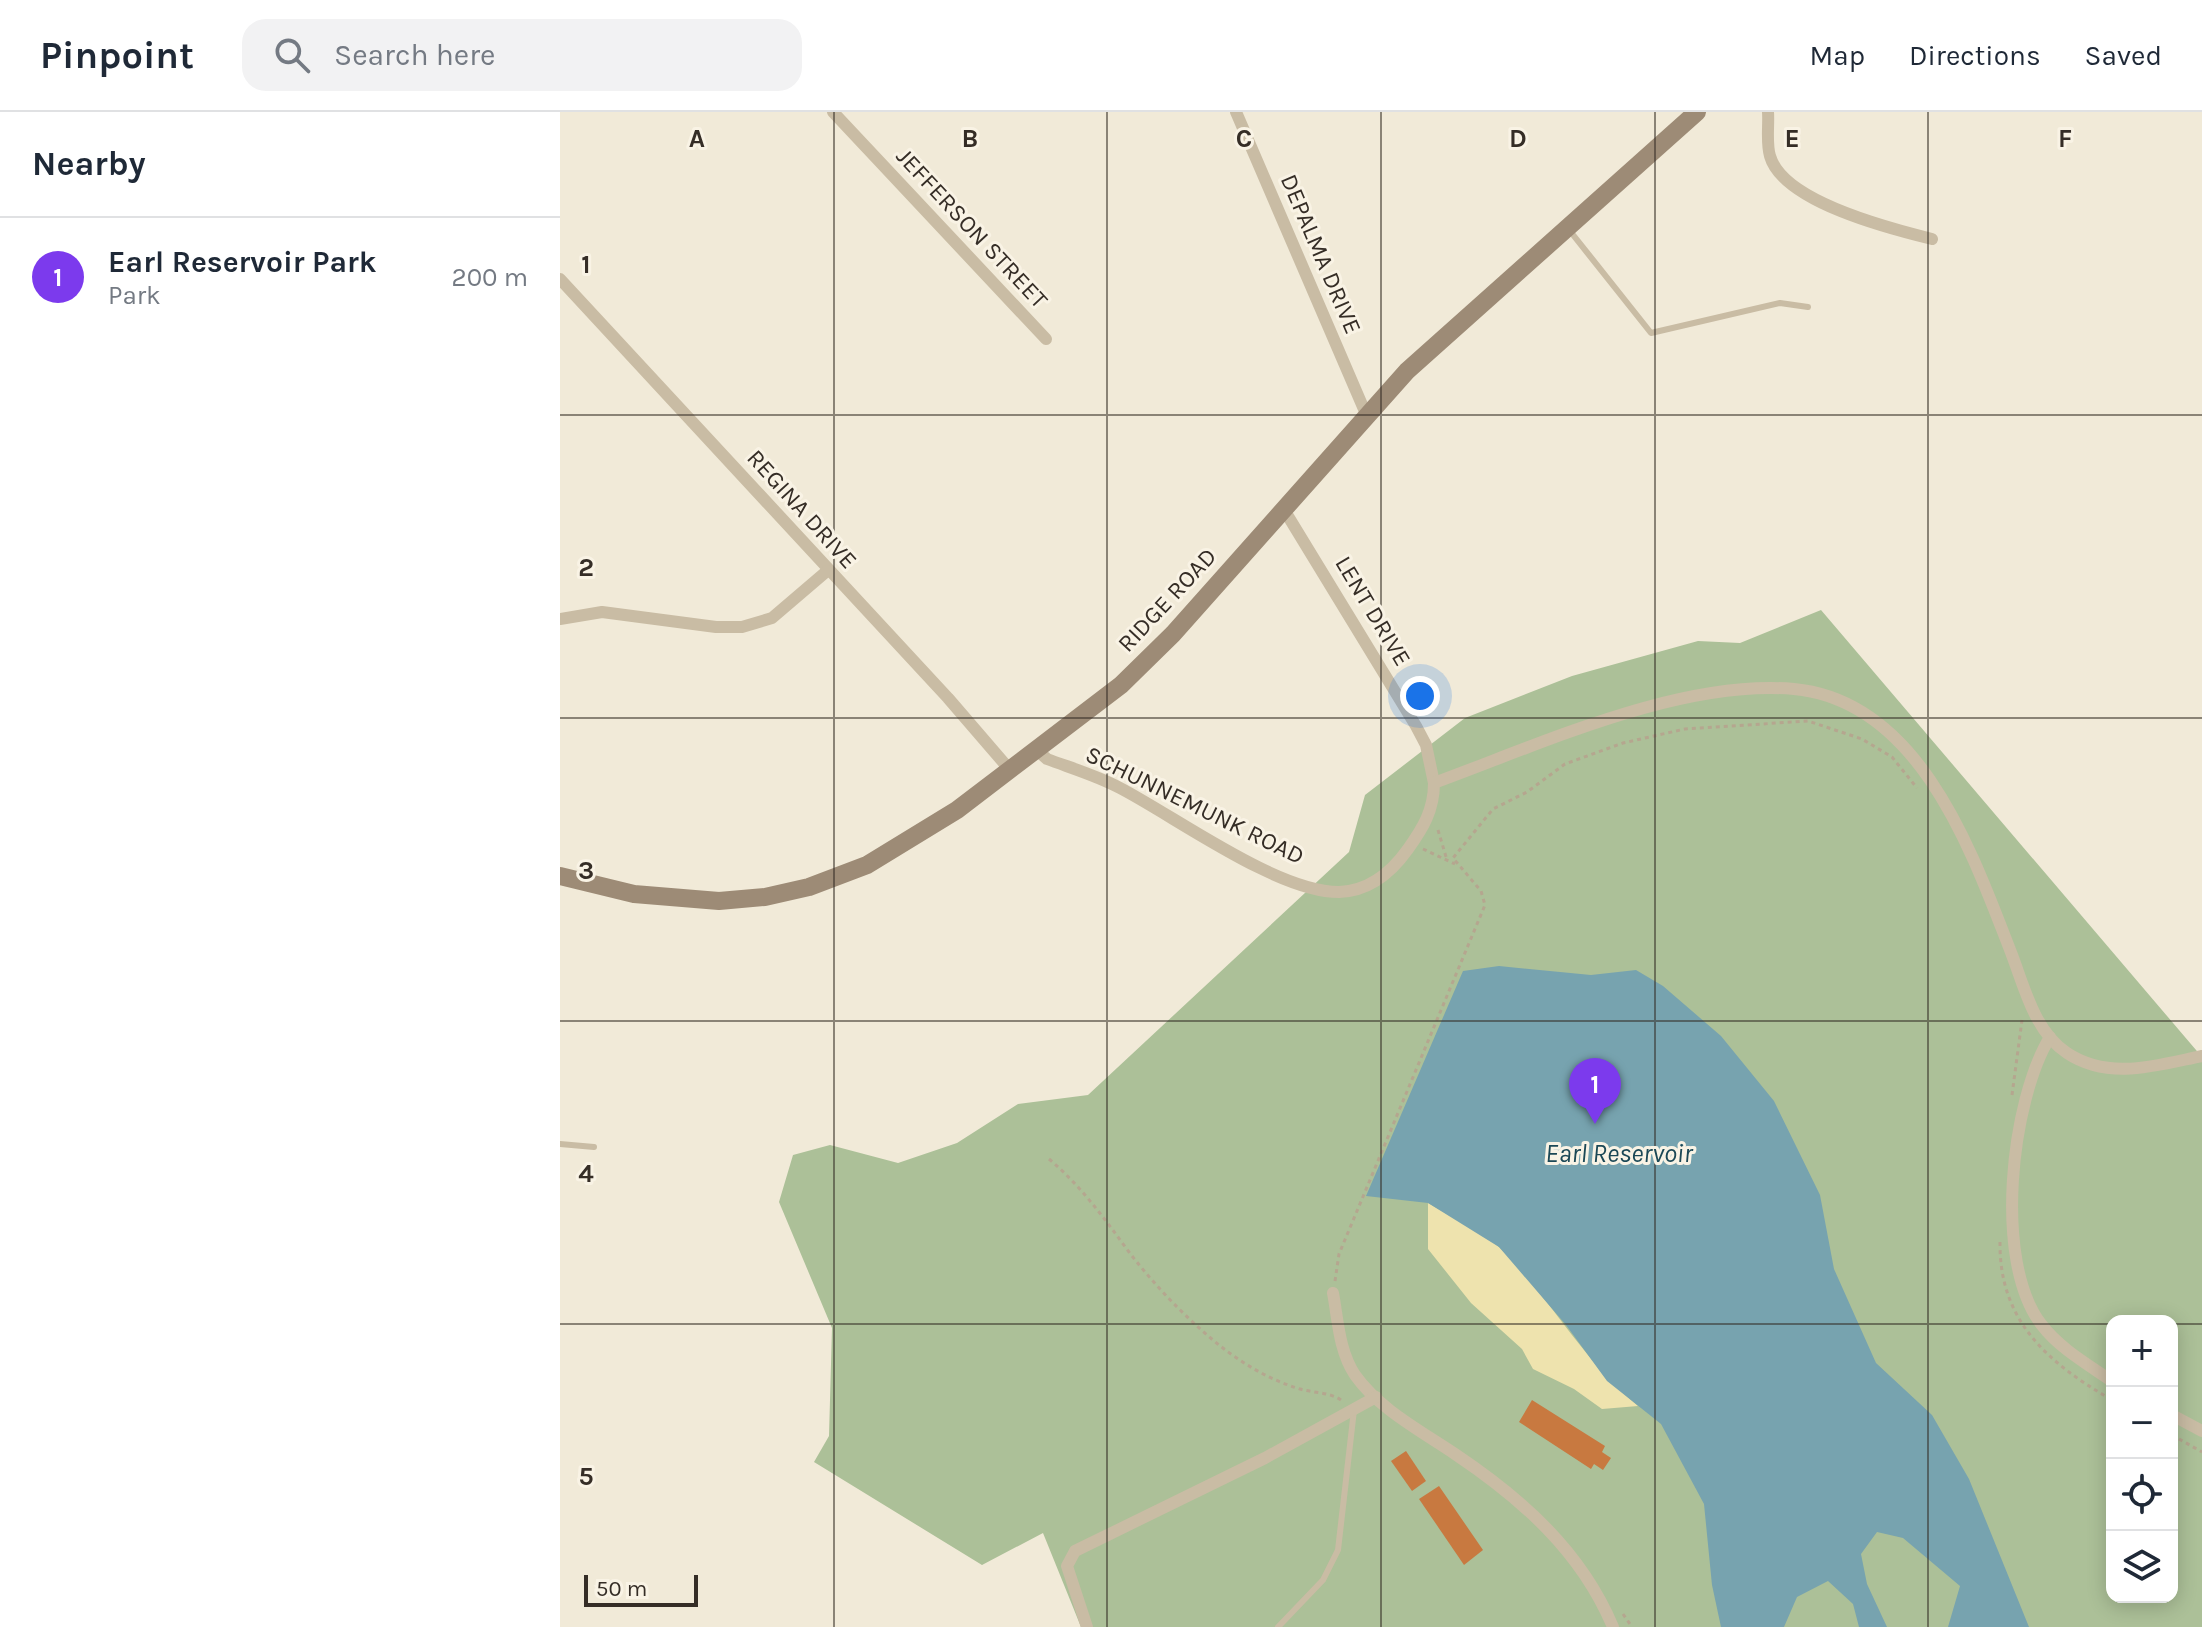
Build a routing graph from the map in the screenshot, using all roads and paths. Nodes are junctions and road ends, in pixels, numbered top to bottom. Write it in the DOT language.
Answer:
graph roads {
  1 [pos="833,112"];
  2 [pos="1236,112"];
  3 [pos="1697,112"];
  4 [pos="1768,112"];
  5 [pos="1568,228"];
  6 [pos="1932,239"];
  7 [pos="560,279"];
  8 [pos="1808,307"];
  9 [pos="1046,339"];
  10 [pos="1366,414"];
  11 [pos="1283,508"];
  12 [pos="827,571"];
  13 [pos="560,619"];
  14 [pos="1038,751"];
  15 [pos="1010,770"];
  16 [pos="1434,783"];
  17 [pos="1922,795"];
  18 [pos="1431,808"];
  19 [pos="1412,844"];
  20 [pos="1447,860"];
  21 [pos="1455,864"];
  22 [pos="560,876"];
  23 [pos="2020,1014"];
  24 [pos="2050,1037"];
  25 [pos="2202,1056"];
  26 [pos="2010,1107"];
  27 [pos="560,1144"];
  28 [pos="594,1147"];
  29 [pos="1049,1159"];
  30 [pos="2000,1240"];
  31 [pos="1333,1293"];
  32 [pos="2106,1377"];
  33 [pos="2106,1396"];
  34 [pos="1376,1397"];
  35 [pos="1354,1410"];
  36 [pos="2178,1418"];
  37 [pos="2202,1431"];
  38 [pos="2178,1438"];
  39 [pos="2202,1452"];
  40 [pos="1087,1627"];
  41 [pos="1278,1627"];
  42 [pos="1613,1627"];
  1 -- 9 [label="street, JEFFERSON STREET"];
  2 -- 10 [label="street, DEPALMA DRIVE"];
  3 -- 5 [label="street, RIDGE ROAD"];
  4 -- 6 [label="street"];
  5 -- 8 [label="lane"];
  5 -- 10 [label="street, RIDGE ROAD"];
  7 -- 12 [label="street, REGINA DRIVE"];
  10 -- 11 [label="street, RIDGE ROAD"];
  11 -- 14 [label="street, RIDGE ROAD"];
  11 -- 16 [label="street, LENT DRIVE"];
  12 -- 13 [label="street"];
  12 -- 15 [label="street, REGINA DRIVE"];
  14 -- 15 [label="street, RIDGE ROAD"];
  14 -- 19 [label="street, SCHUNNEMUNK ROAD"];
  15 -- 22 [label="street, RIDGE ROAD"];
  16 -- 18 [label="street, SCHUNNEMUNK ROAD"];
  16 -- 24 [label="street"];
  17 -- 21 [label="path"];
  18 -- 19 [label="street, SCHUNNEMUNK ROAD"];
  18 -- 20 [label="path"];
  19 -- 20 [label="path"];
  20 -- 21 [label="path"];
  21 -- 31 [label="path"];
  23 -- 26 [label="path"];
  24 -- 25 [label="street"];
  24 -- 32 [label="street"];
  27 -- 28 [label="lane"];
  29 -- 35 [label="path"];
  30 -- 33 [label="path"];
  31 -- 34 [label="street"];
  34 -- 35 [label="street"];
  34 -- 42 [label="street"];
  35 -- 40 [label="street"];
  35 -- 41 [label="lane"];
  36 -- 37 [label="street"];
  38 -- 39 [label="path"];
}
